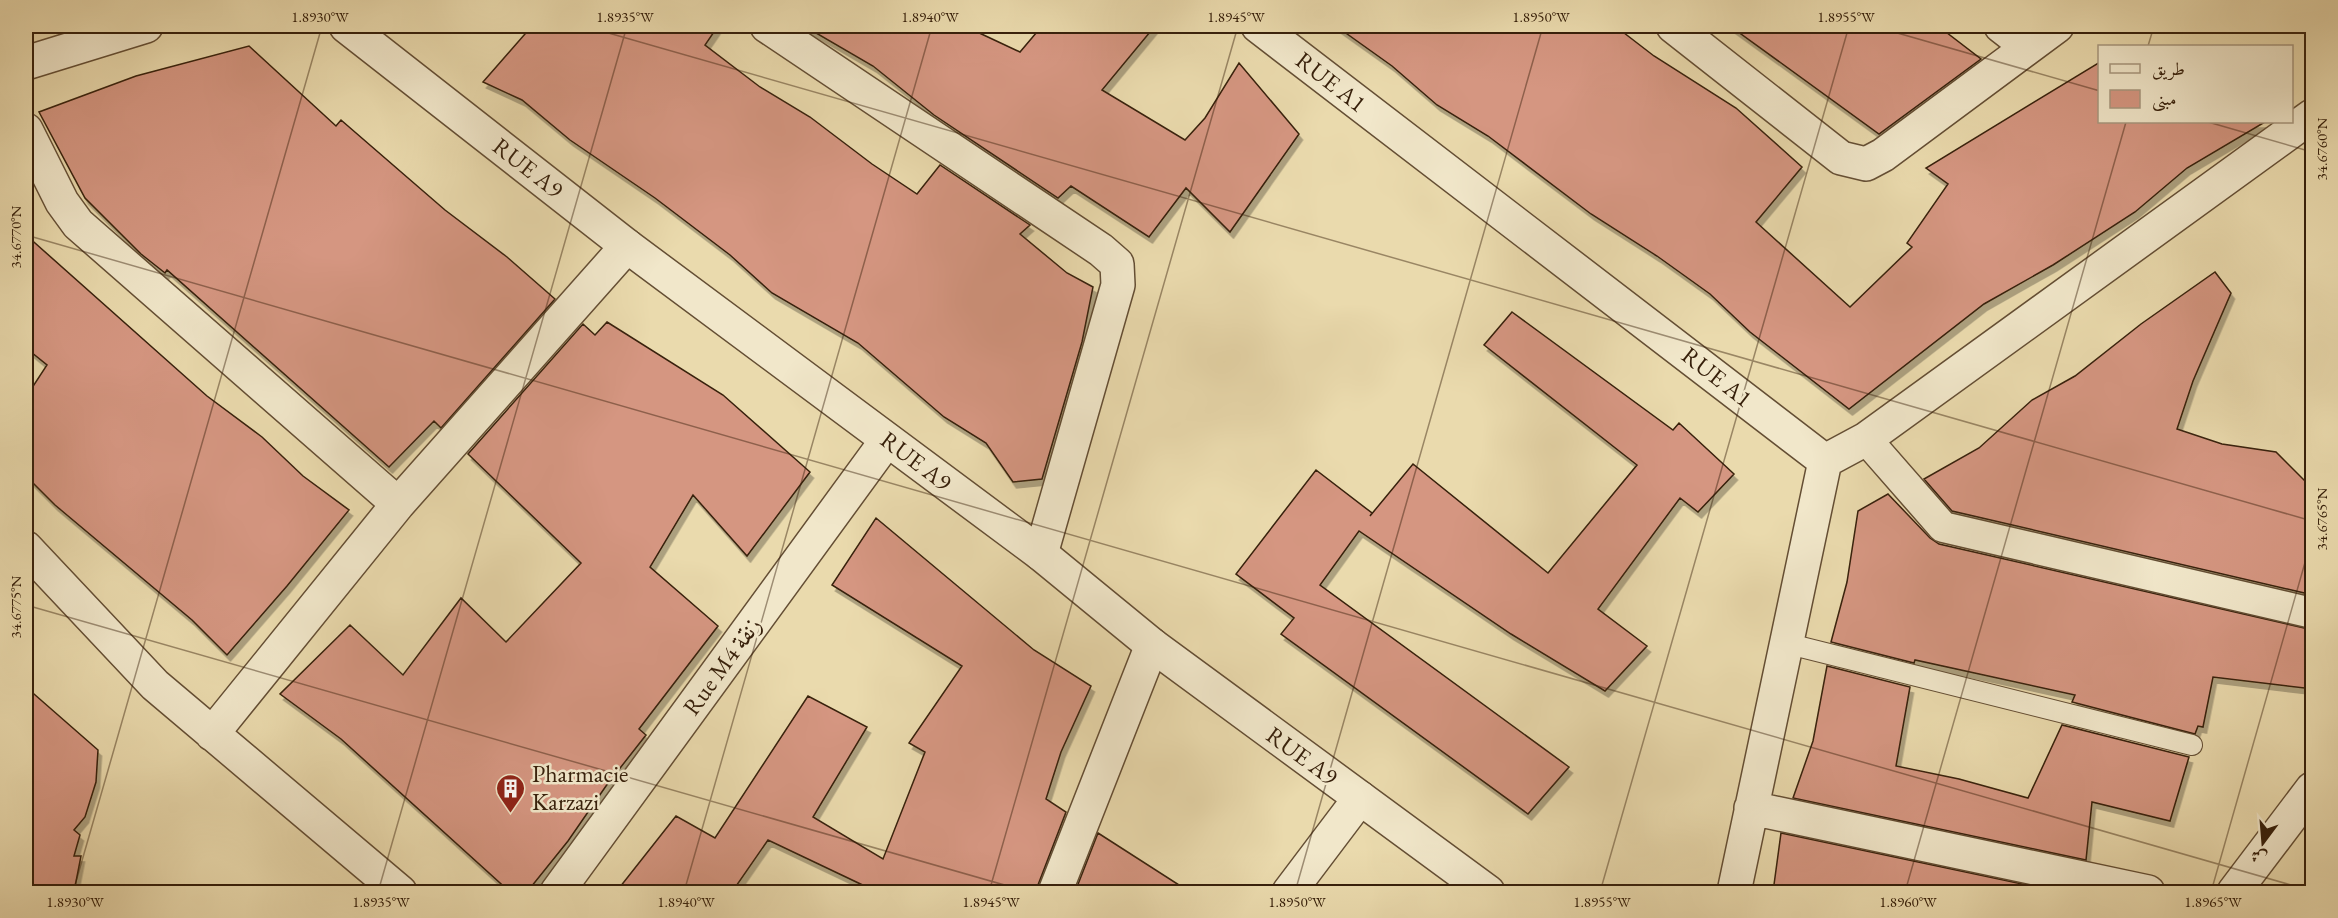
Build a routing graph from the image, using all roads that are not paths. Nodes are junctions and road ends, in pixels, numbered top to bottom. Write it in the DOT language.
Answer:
graph roads {
  1 [pos="146,26"];
  2 [pos="346,26"];
  3 [pos="767,26"];
  4 [pos="1258,26"];
  5 [pos="1673,26"];
  6 [pos="2001,26"];
  7 [pos="2057,26"];
  8 [pos="2028,47"];
  9 [pos="26,63"];
  10 [pos="2313,116"];
  11 [pos="26,130"];
  12 [pos="627,246"];
  13 [pos="1866,439"];
  14 [pos="887,440"];
  15 [pos="1825,461"];
  16 [pos="398,504"];
  17 [pos="26,548"];
  18 [pos="1041,554"];
  19 [pos="2313,613"];
  20 [pos="1785,643"];
  21 [pos="1152,645"];
  22 [pos="212,734"];
  23 [pos="2192,745"];
  24 [pos="2313,789"];
  25 [pos="1360,798"];
  26 [pos="1751,808"];
  27 [pos="400,892"];
  28 [pos="556,892"];
  29 [pos="1055,892"];
  30 [pos="1289,892"];
  31 [pos="1487,892"];
  32 [pos="1734,892"];
  33 [pos="2148,892"];
  34 [pos="2234,892"];
  1 -- 9 [label="street"];
  2 -- 12 [label="street, RUE A9"];
  3 -- 18 [label="street"];
  4 -- 15 [label="street, RUE A1"];
  5 -- 8 [label="street"];
  6 -- 8 [label="street"];
  7 -- 8 [label="street"];
  10 -- 13 [label="street"];
  11 -- 16 [label="street"];
  12 -- 14 [label="street, RUE A9"];
  12 -- 16 [label="street"];
  13 -- 15 [label="street"];
  13 -- 19 [label="street"];
  14 -- 18 [label="street, RUE A9"];
  14 -- 28 [label="street, Rue M4 زنقة"];
  15 -- 20 [label="street"];
  16 -- 22 [label="street"];
  17 -- 22 [label="street"];
  18 -- 21 [label="street, RUE A9"];
  20 -- 23 [label="lane"];
  20 -- 26 [label="street"];
  21 -- 25 [label="street, RUE A9"];
  21 -- 29 [label="street"];
  22 -- 27 [label="street"];
  24 -- 34 [label="street"];
  25 -- 30 [label="street"];
  25 -- 31 [label="street, RUE A9"];
  26 -- 32 [label="street"];
  26 -- 33 [label="street"];
}
